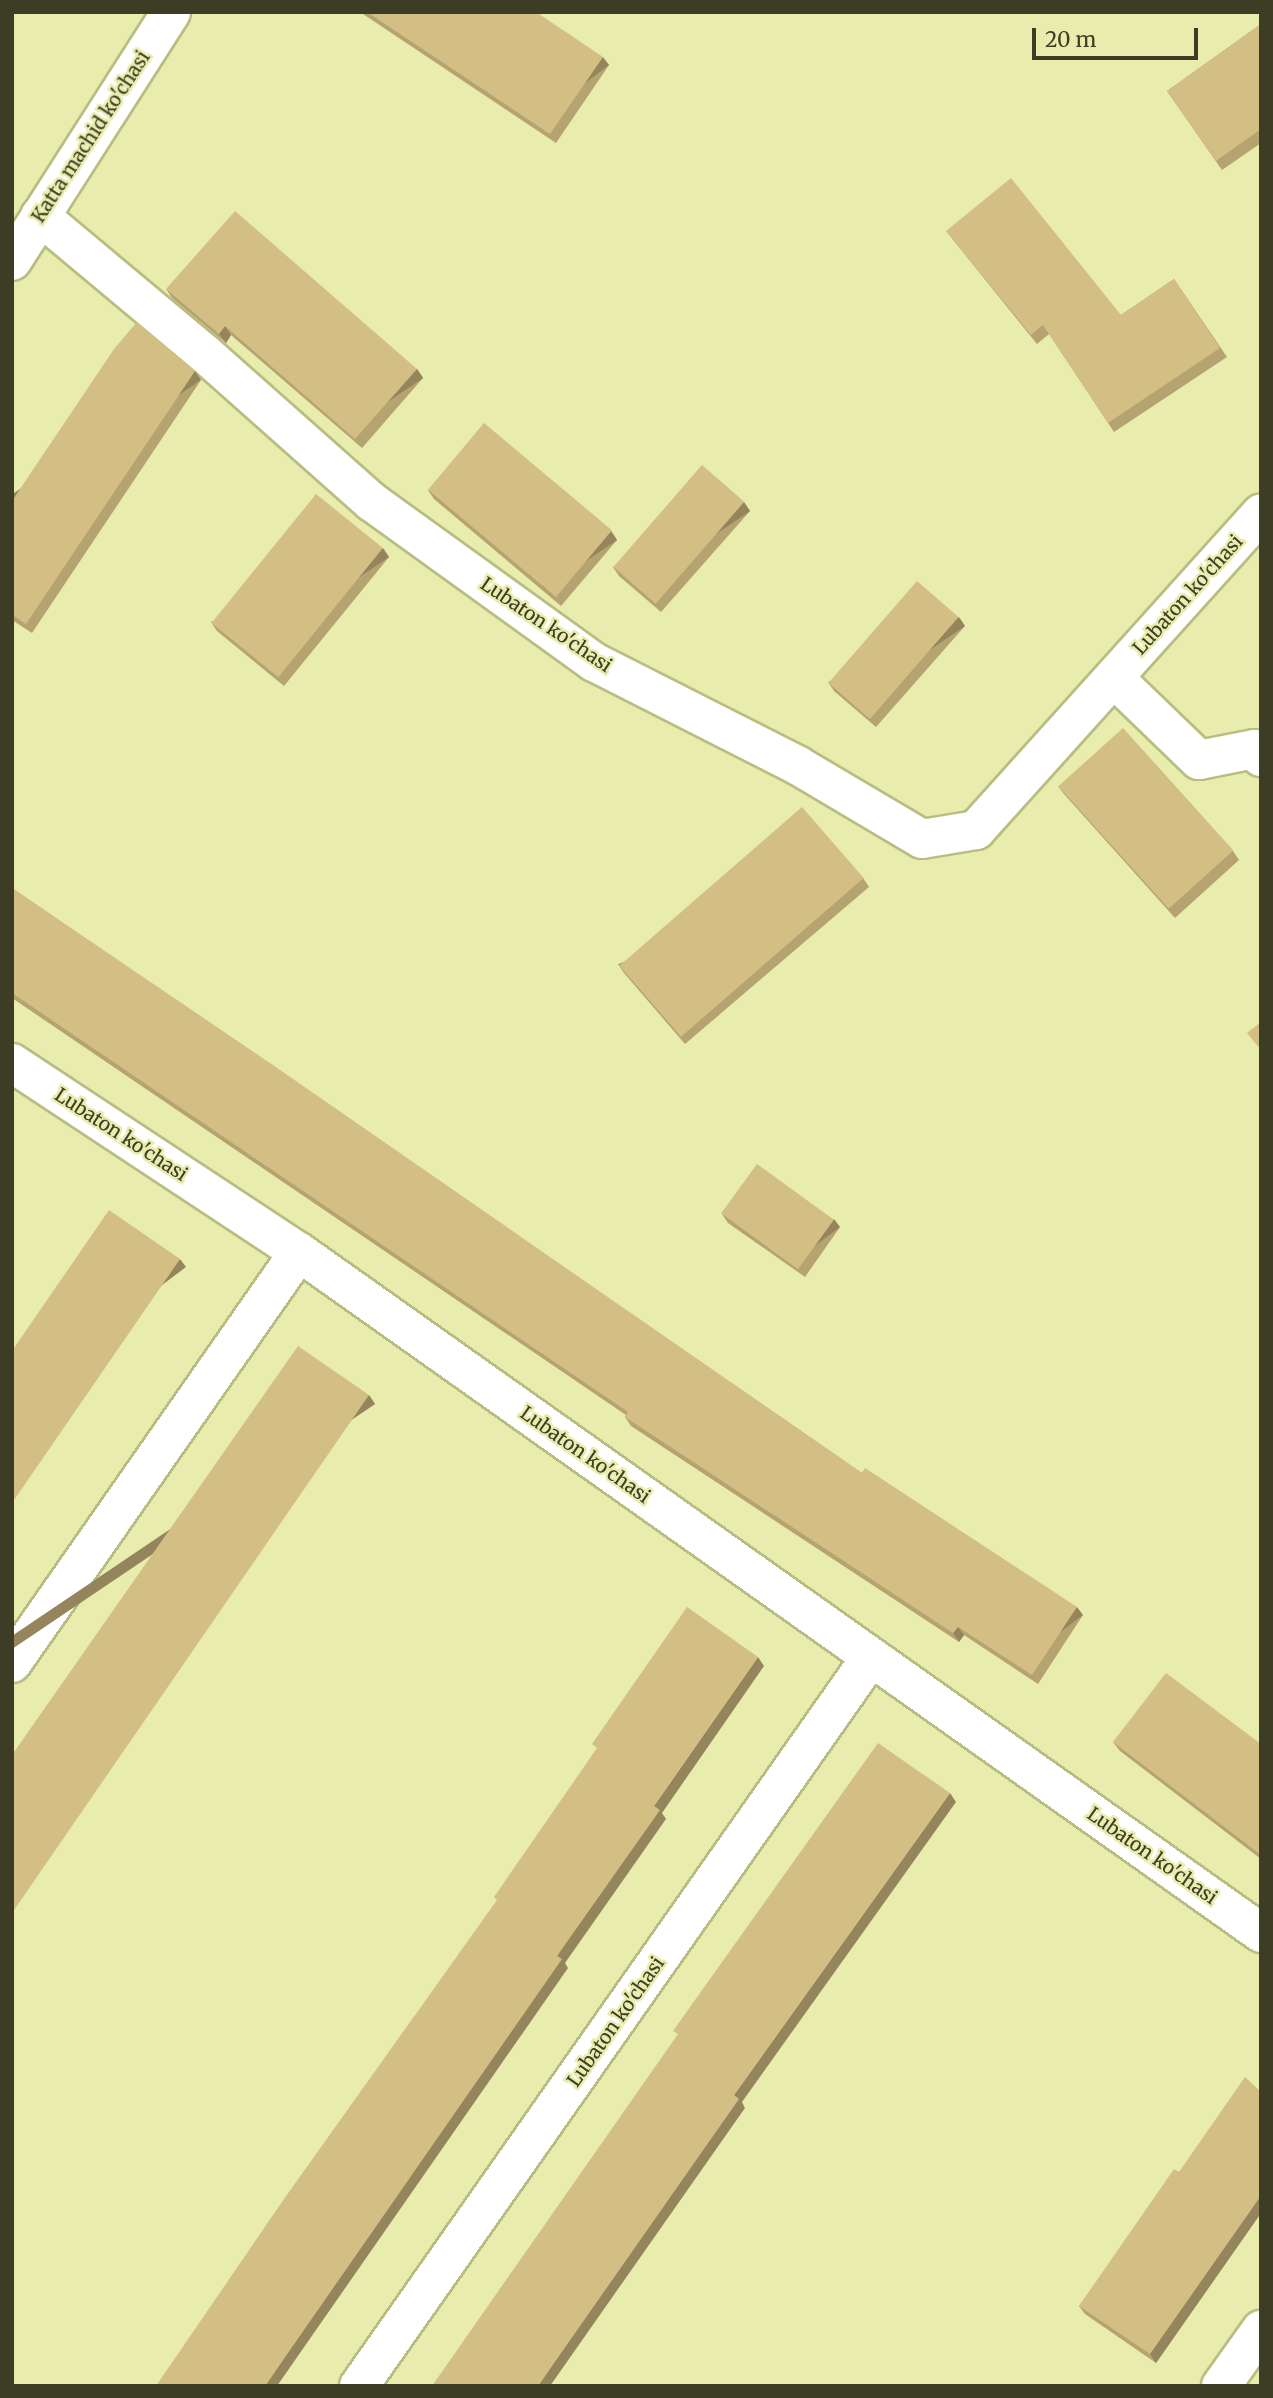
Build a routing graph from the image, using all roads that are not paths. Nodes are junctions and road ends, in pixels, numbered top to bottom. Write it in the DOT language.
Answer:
graph roads {
  1 [pos="171,12"];
  2 [pos="40,216"];
  3 [pos="12,261"];
  4 [pos="1261,513"];
  5 [pos="1114,678"];
  6 [pos="1261,757"];
  7 [pos="12,1063"];
  8 [pos="299,1252"];
  9 [pos="871,1657"];
  10 [pos="12,1663"];
  11 [pos="1261,1933"];
  12 [pos="1261,2330"];
  13 [pos="359,2386"];
  14 [pos="1221,2386"];
  1 -- 2 [label="street, Katta machid ko'chasi"];
  2 -- 3 [label="street, Katta machid ko'chasi"];
  2 -- 5 [label="street, Lubaton ko'chasi"];
  4 -- 5 [label="street, Lubaton ko'chasi"];
  5 -- 6 [label="street"];
  7 -- 8 [label="street, Lubaton ko'chasi"];
  8 -- 9 [label="street, Lubaton ko'chasi"];
  8 -- 10 [label="street"];
  9 -- 11 [label="street, Lubaton ko'chasi"];
  9 -- 13 [label="street, Lubaton ko'chasi"];
  12 -- 14 [label="street"];
}
